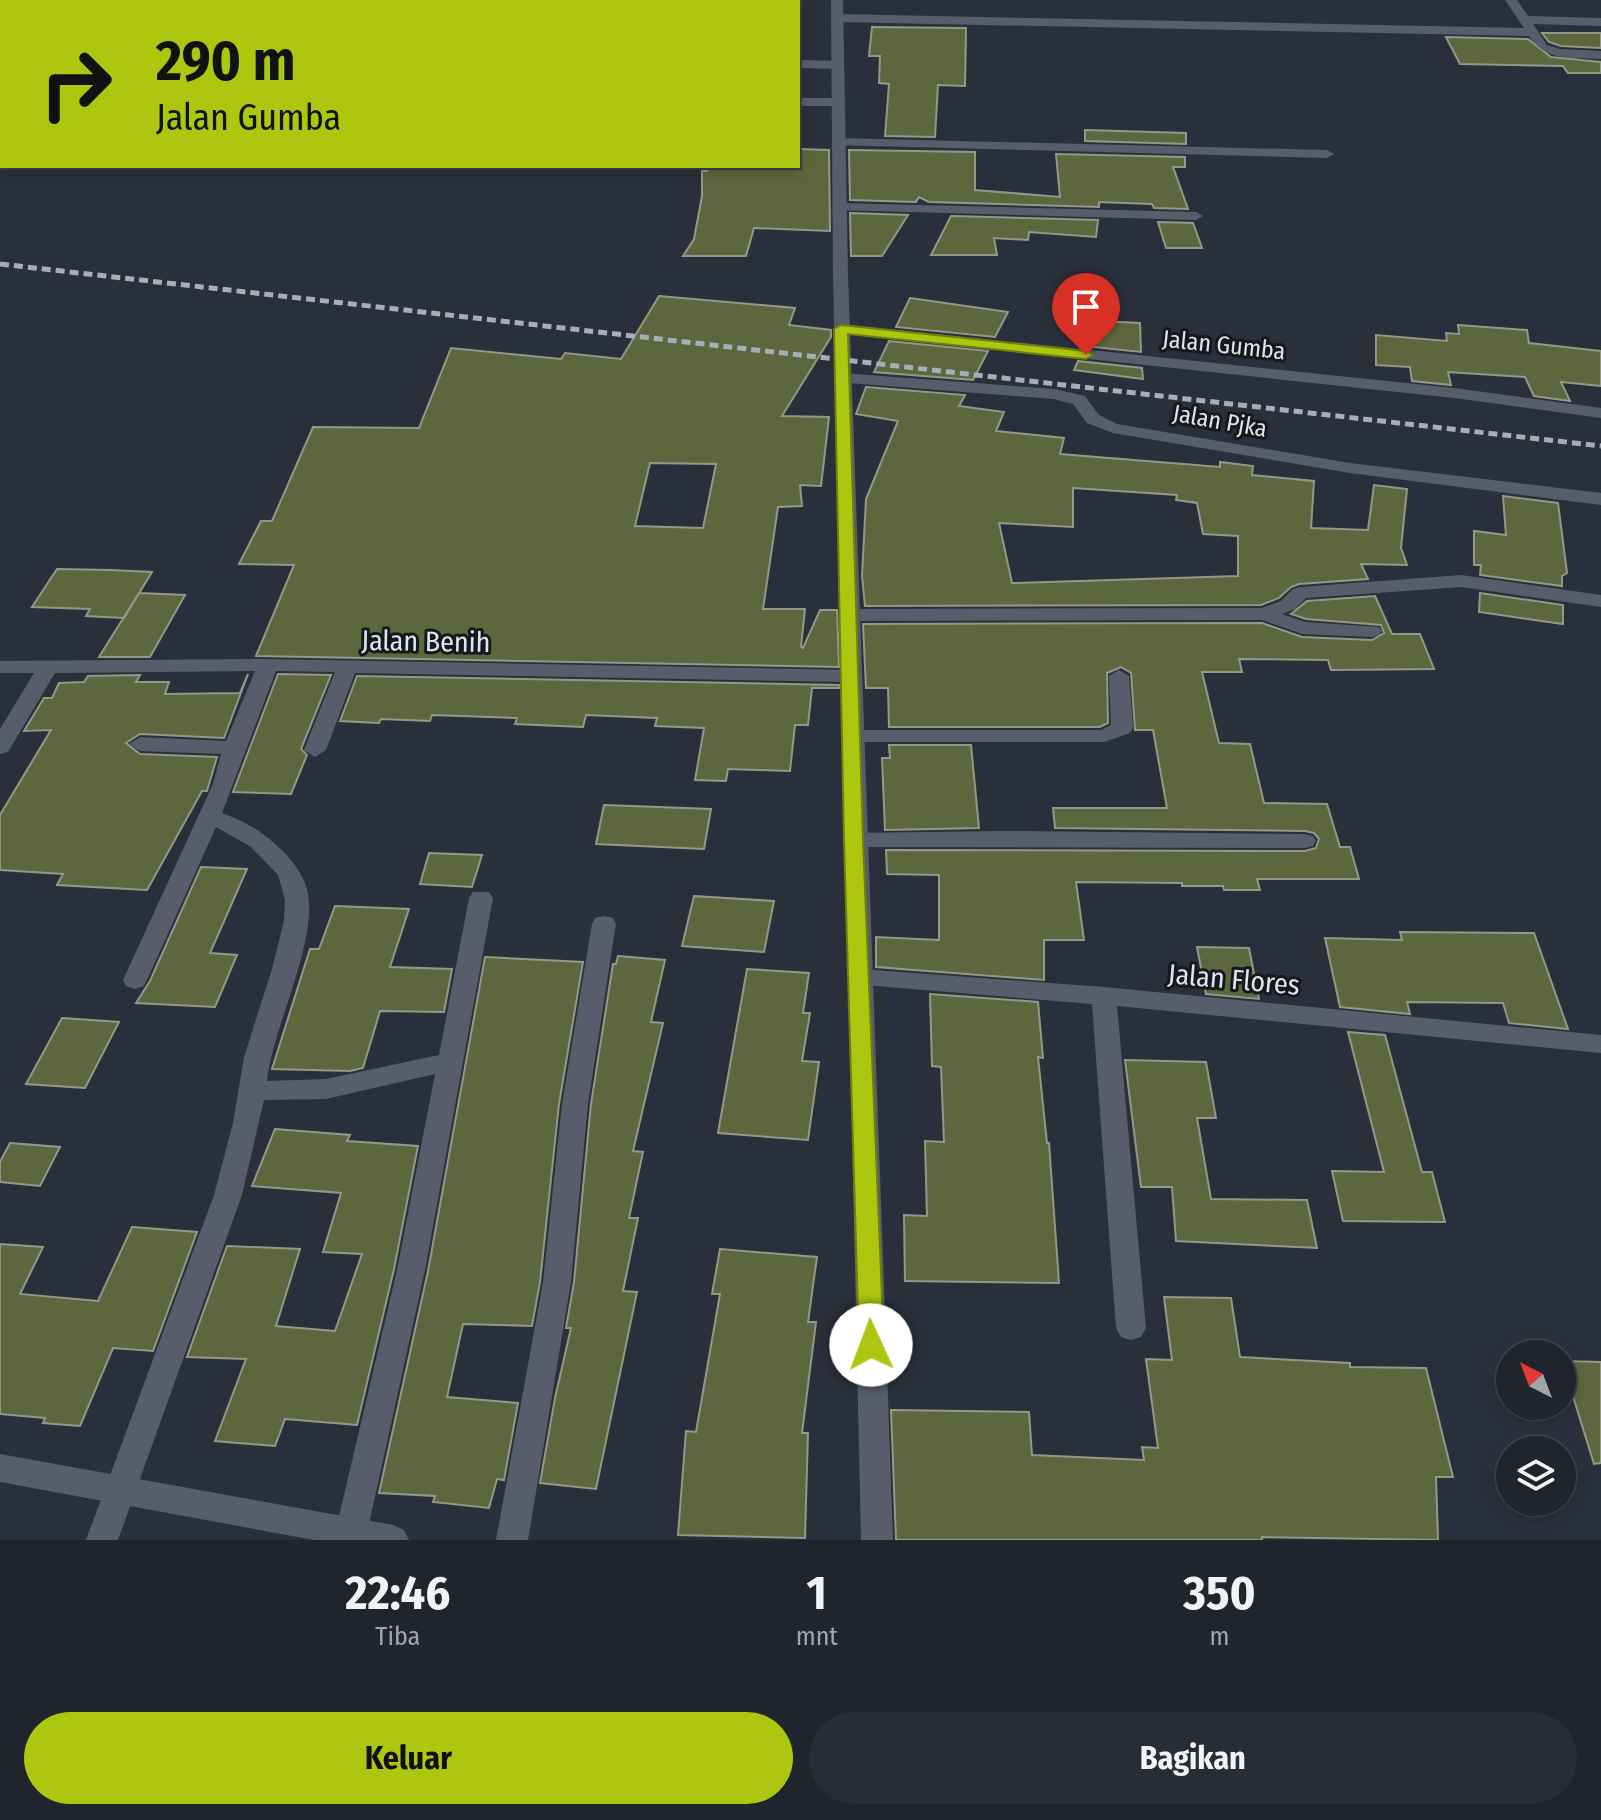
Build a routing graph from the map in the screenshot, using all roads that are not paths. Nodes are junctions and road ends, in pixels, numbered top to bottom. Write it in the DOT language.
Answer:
graph roads {
  1 [pos="1511,0"];
  2 [pos="837,9"];
  3 [pos="1601,22"];
  4 [pos="1529,26"];
  5 [pos="1601,55"];
  6 [pos="800,64"];
  7 [pos="837,65"];
  8 [pos="800,102"];
  9 [pos="839,102"];
  10 [pos="838,142"];
  11 [pos="1327,154"];
  12 [pos="839,207"];
  13 [pos="1196,216"];
  14 [pos="841,329"];
  15 [pos="842,378"];
  16 [pos="1601,413"];
  17 [pos="1601,499"];
  18 [pos="1601,601"];
  19 [pos="1264,614"];
  20 [pos="848,615"];
  21 [pos="1372,631"];
  22 [pos="268,665"];
  23 [pos="49,666"];
  24 [pos="0,667"];
  25 [pos="347,667"];
  26 [pos="851,676"];
  27 [pos="1119,676"];
  28 [pos="853,736"];
  29 [pos="140,744"];
  30 [pos="0,747"];
  31 [pos="234,748"];
  32 [pos="315,750"];
  33 [pos="210,816"];
  34 [pos="853,840"];
  35 [pos="1305,841"];
  36 [pos="481,898"];
  37 [pos="604,924"];
  38 [pos="861,978"];
  39 [pos="135,980"];
  40 [pos="1104,996"];
  41 [pos="1601,1044"];
  42 [pos="452,1061"];
  43 [pos="253,1091"];
  44 [pos="1131,1328"];
  45 [pos="0,1468"];
  46 [pos="121,1489"];
  47 [pos="351,1533"];
  48 [pos="102,1540"];
  49 [pos="393,1540"];
  50 [pos="512,1540"];
  51 [pos="877,1540"];
  1 -- 4 [label="street"];
  2 -- 4 [label="street"];
  2 -- 7 [label="street"];
  3 -- 4 [label="street"];
  4 -- 5 [label="street"];
  6 -- 7 [label="street"];
  7 -- 9 [label="street"];
  8 -- 9 [label="street"];
  9 -- 10 [label="street"];
  10 -- 11 [label="street"];
  10 -- 12 [label="street"];
  12 -- 13 [label="street"];
  12 -- 14 [label="street"];
  14 -- 15 [label="street"];
  14 -- 16 [label="street, Jalan Gumba"];
  15 -- 17 [label="street, Jalan Pjka"];
  15 -- 20 [label="street"];
  18 -- 19 [label="street"];
  19 -- 20 [label="street"];
  19 -- 21 [label="street"];
  20 -- 26 [label="street"];
  22 -- 23 [label="street, Jalan Benih"];
  22 -- 25 [label="street, Jalan Benih"];
  22 -- 31 [label="street"];
  23 -- 24 [label="street, Jalan Benih"];
  23 -- 30 [label="street"];
  25 -- 26 [label="street, Jalan Benih"];
  25 -- 32 [label="street"];
  26 -- 28 [label="street"];
  27 -- 28 [label="street"];
  28 -- 34 [label="street"];
  29 -- 31 [label="street"];
  31 -- 33 [label="street"];
  33 -- 39 [label="street"];
  33 -- 43 [label="street"];
  34 -- 35 [label="street"];
  34 -- 38 [label="street"];
  36 -- 42 [label="street"];
  37 -- 50 [label="street"];
  38 -- 40 [label="street, Jalan Flores"];
  38 -- 51 [label="street"];
  40 -- 41 [label="street, Jalan Flores"];
  40 -- 44 [label="street"];
  42 -- 43 [label="street"];
  42 -- 47 [label="street"];
  43 -- 46 [label="street"];
  45 -- 46 [label="street"];
  46 -- 47 [label="street"];
  46 -- 48 [label="street"];
  47 -- 49 [label="street"];
}
